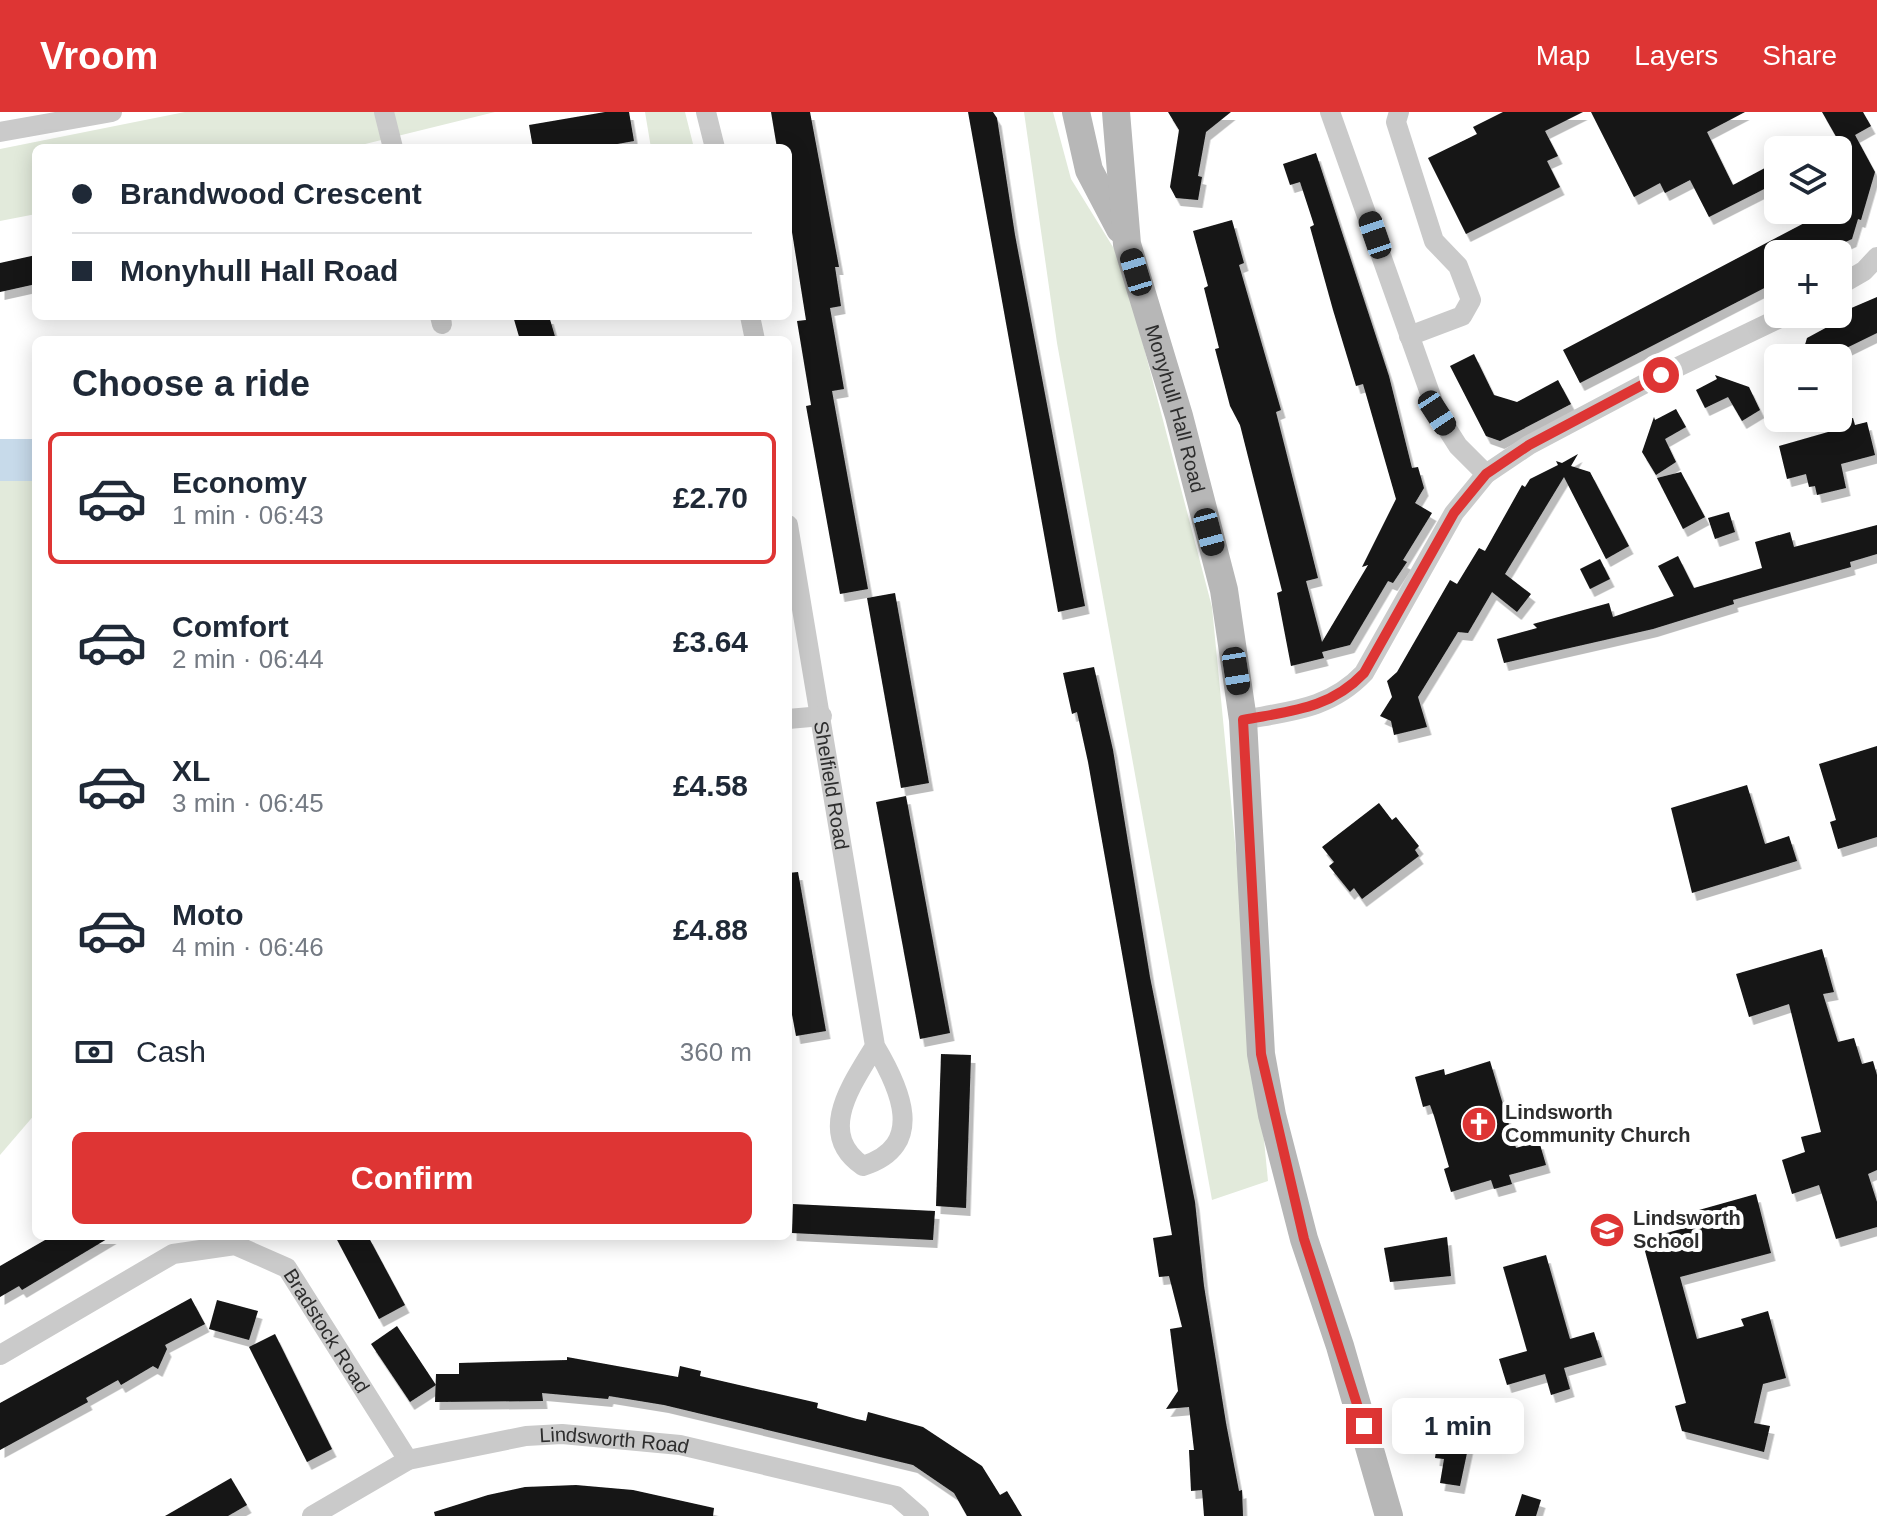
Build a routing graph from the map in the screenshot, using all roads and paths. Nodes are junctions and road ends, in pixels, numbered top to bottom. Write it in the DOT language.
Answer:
graph roads {
  1 [pos="112,112"];
  2 [pos="384,112"];
  3 [pos="706,112"];
  4 [pos="1076,112"];
  5 [pos="1116,112"];
  6 [pos="1330,112"];
  7 [pos="1399,112"];
  8 [pos="85,114"];
  9 [pos="0,132"];
  10 [pos="392,144"];
  11 [pos="714,144"];
  12 [pos="1127,244"];
  13 [pos="1877,257"];
  14 [pos="1852,278"];
  15 [pos="1764,326"];
  16 [pos="1409,336"];
  17 [pos="1486,474"];
  18 [pos="792,547"];
  19 [pos="822,716"];
  20 [pos="792,719"];
  21 [pos="1243,720"];
  22 [pos="875,1046"];
  23 [pos="0,1355"];
  24 [pos="408,1460"];
  25 [pos="312,1516"];
  26 [pos="919,1516"];
  27 [pos="1389,1516"];
  1 -- 8 [label="street"];
  2 -- 10 [label="street"];
  3 -- 11 [label="street"];
  4 -- 12 [label="street, Monyhull Hall Road"];
  5 -- 12 [label="street, Monyhull Hall Road"];
  6 -- 16 [label="street"];
  7 -- 16 [label="street"];
  8 -- 9 [label="street"];
  12 -- 21 [label="street, Monyhull Hall Road"];
  13 -- 14 [label="street"];
  15 -- 17 [label="street"];
  16 -- 17 [label="street"];
  17 -- 21 [label="street"];
  18 -- 19 [label="street, Shelfield Road"];
  19 -- 20 [label="street"];
  19 -- 22 [label="street, Shelfield Road"];
  21 -- 27 [label="street, Monyhull Hall Road"];
  22 -- 22 [label="street, Shelfield Road"];
  23 -- 24 [label="street, Bradstock Road"];
  24 -- 25 [label="street, Lindsworth Road"];
  24 -- 26 [label="street, Lindsworth Road"];
}
